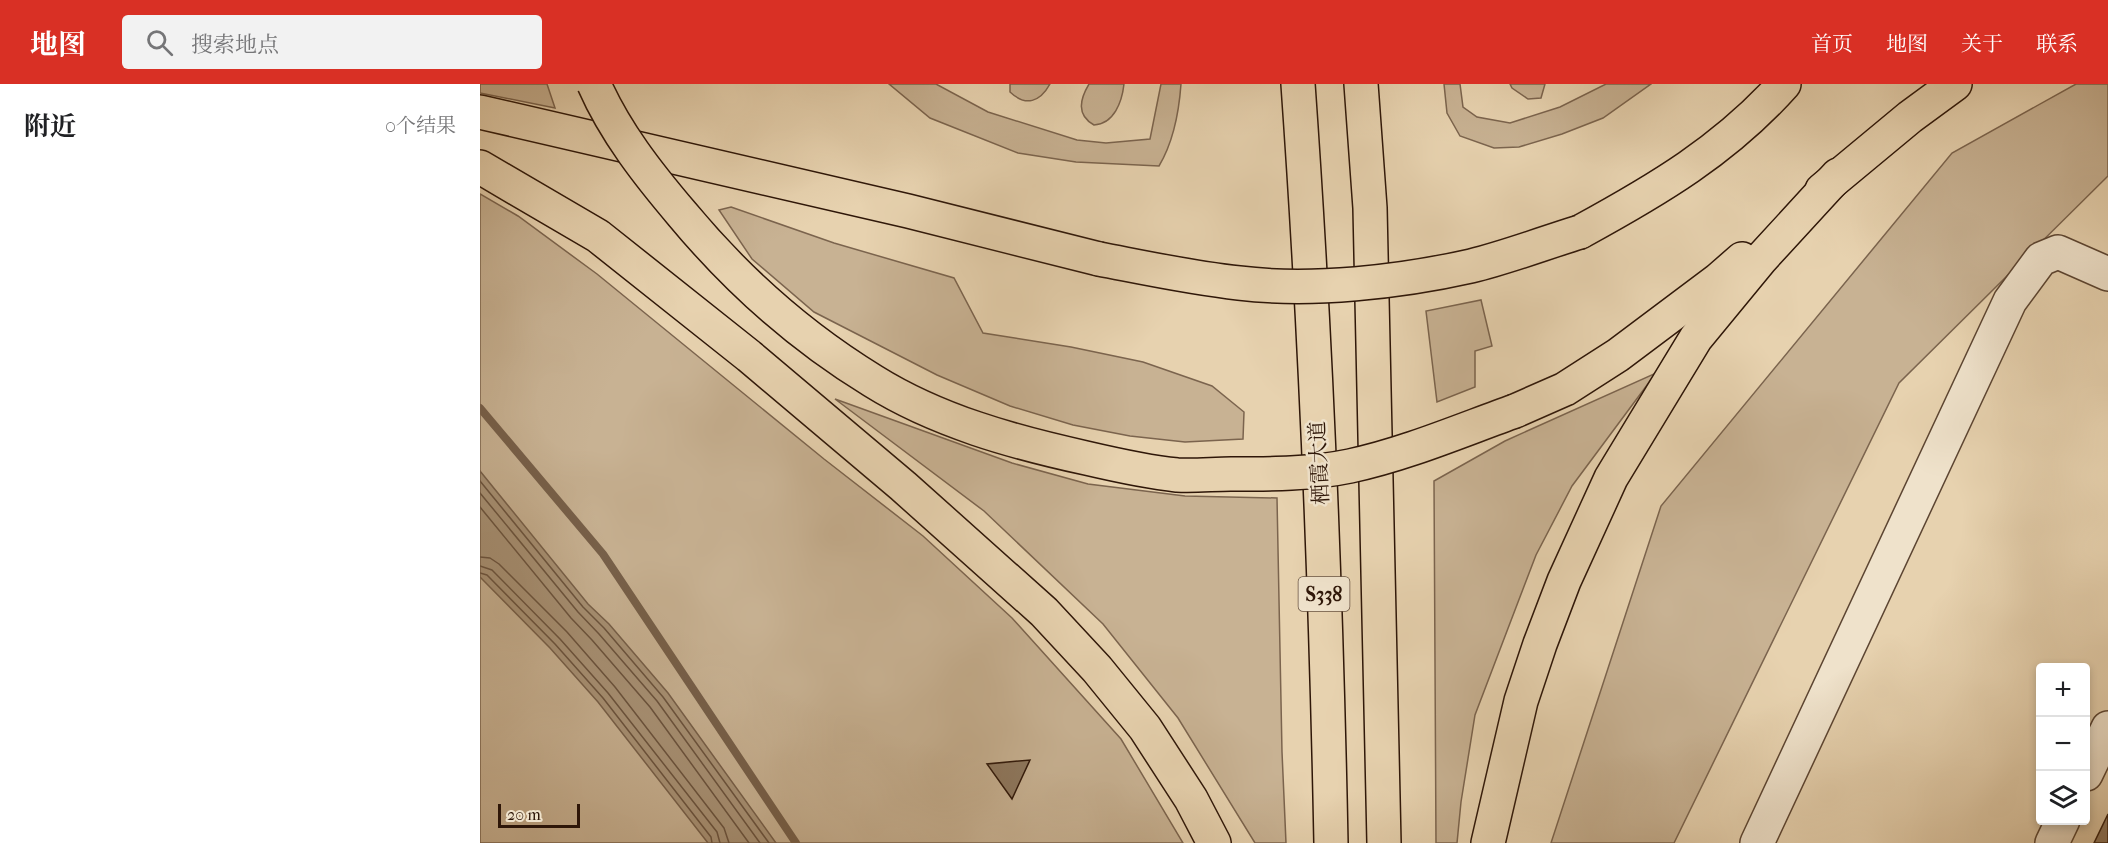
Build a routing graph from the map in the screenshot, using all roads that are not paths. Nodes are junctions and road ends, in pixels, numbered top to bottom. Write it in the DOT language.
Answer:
graph roads {
  1 [pos="594,84"];
  2 [pos="1281,84"];
  3 [pos="1298,84"];
  4 [pos="1360,84"];
  5 [pos="1373,84"];
  6 [pos="1784,84"];
  7 [pos="1955,84"];
  8 [pos="480,112"];
  9 [pos="480,167"];
  10 [pos="1838,175"];
  11 [pos="1370,208"];
  12 [pos="2108,274"];
  13 [pos="1313,345"];
  14 [pos="2108,728"];
  15 [pos="2086,771"];
  16 [pos="2061,825"];
  17 [pos="1214,843"];
  18 [pos="1331,843"];
  19 [pos="1384,843"];
  20 [pos="1488,843"];
  21 [pos="1757,843"];
  22 [pos="2052,843"];
  1 -- 10 [label="highway, bridge"];
  2 -- 13 [label="highway"];
  3 -- 13 [label="highway, 栖霞大道"];
  4 -- 11 [label="highway"];
  5 -- 11 [label="highway"];
  6 -- 8 [label="highway, bridge"];
  7 -- 10 [label="highway"];
  9 -- 17 [label="highway"];
  10 -- 20 [label="highway"];
  11 -- 19 [label="highway, S338"];
  12 -- 21 [label="lane"];
  13 -- 18 [label="highway, 栖霞大道 / S338"];
  14 -- 15 [label="lane"];
  16 -- 22 [label="lane"];
}
